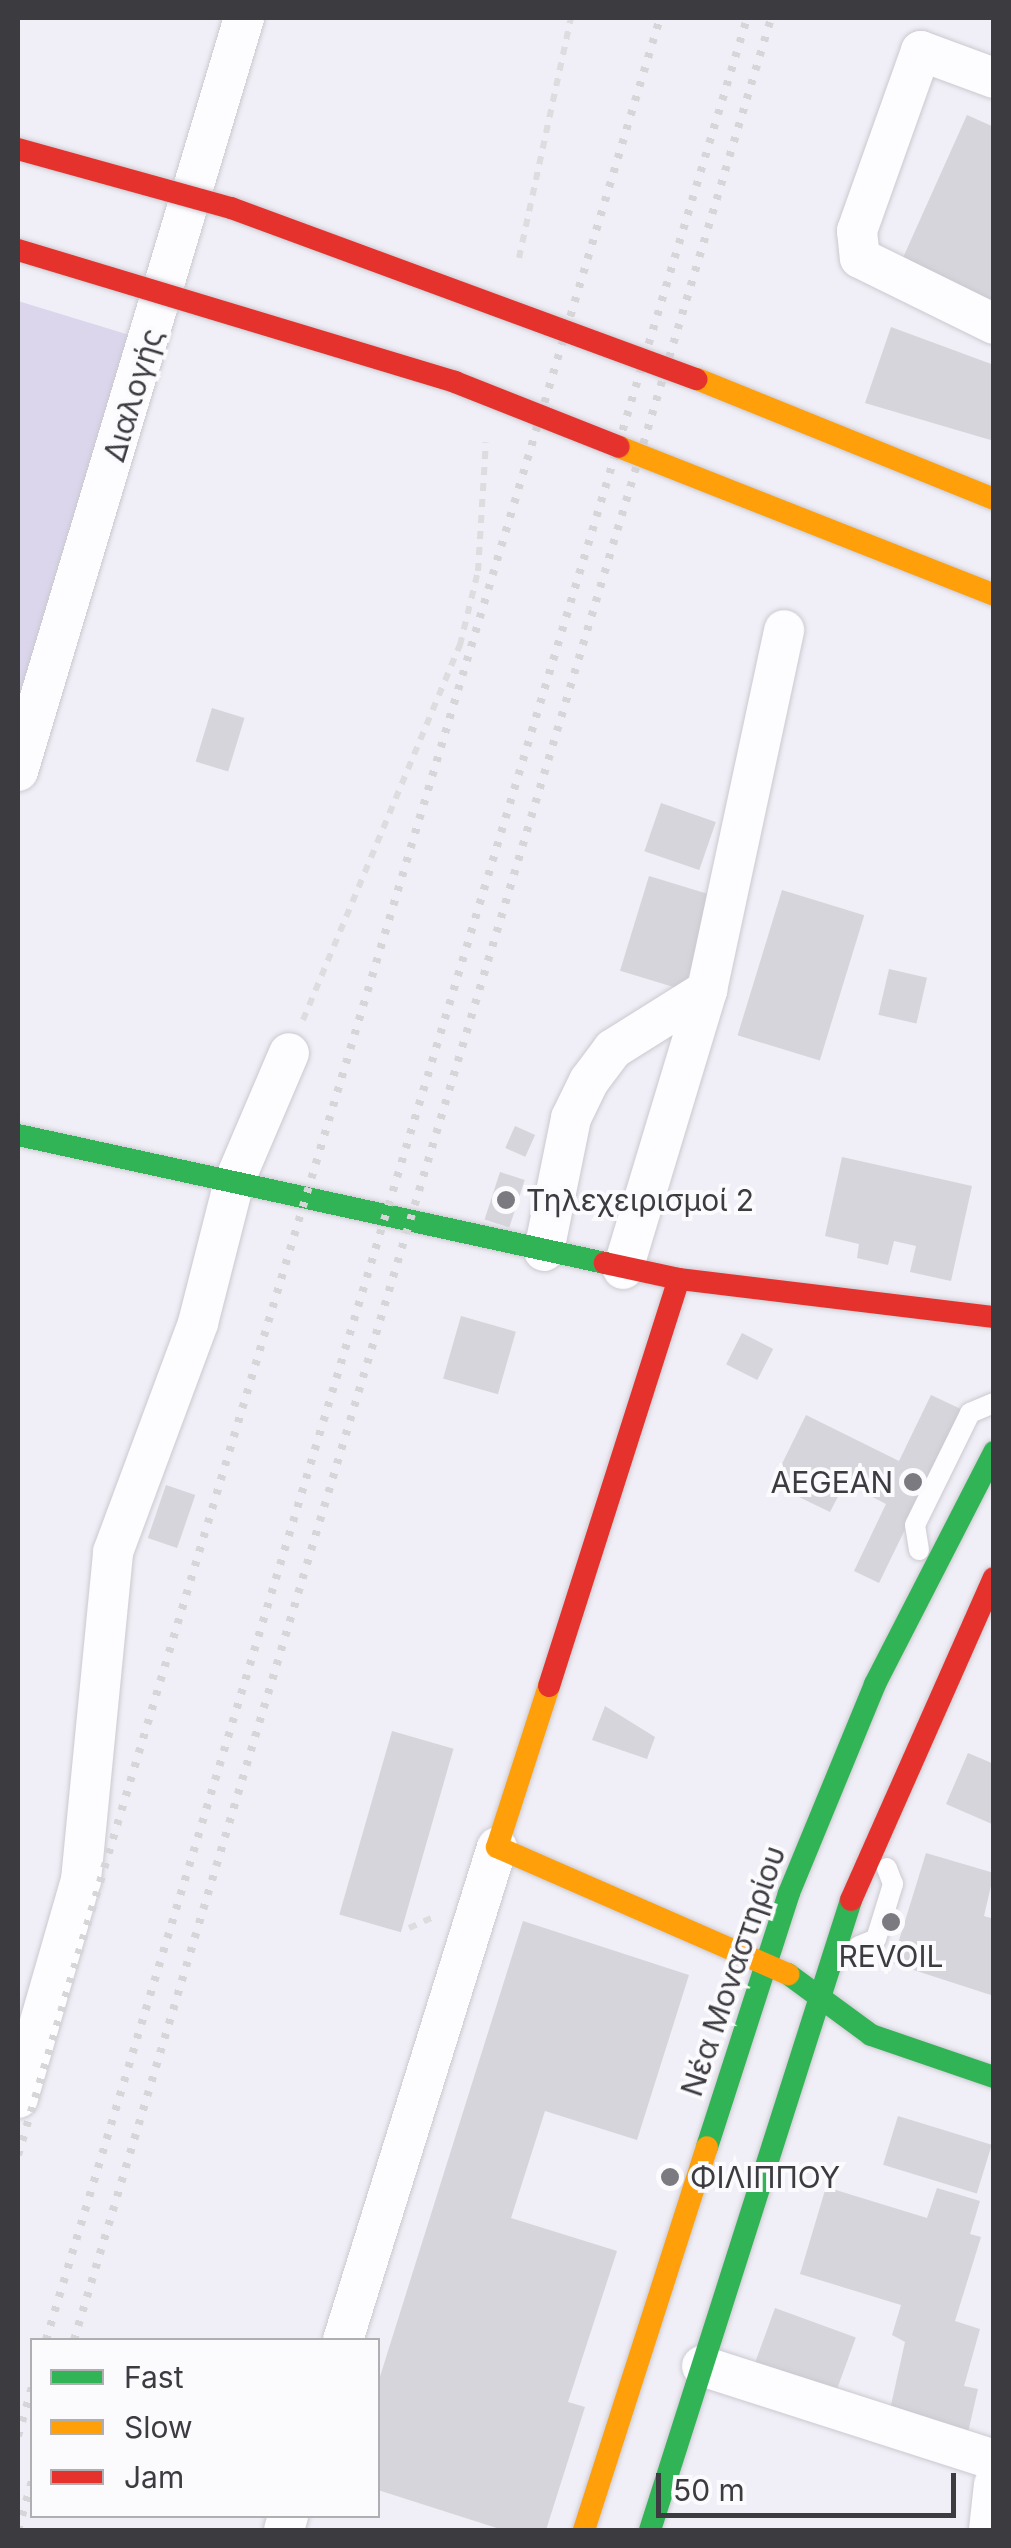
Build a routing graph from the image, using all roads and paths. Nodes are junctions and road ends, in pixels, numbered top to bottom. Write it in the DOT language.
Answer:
graph roads {
  1 [pos="244,18"];
  2 [pos="571,18"];
  3 [pos="925,34"];
  4 [pos="994,78"];
  5 [pos="18,149"];
  6 [pos="18,250"];
  7 [pos="518,265"];
  8 [pos="994,324"];
  9 [pos="486,432"];
  10 [pos="994,499"];
  11 [pos="994,595"];
  12 [pos="784,630"];
  13 [pos="18,771"];
  14 [pos="707,990"];
  15 [pos="315,991"];
  16 [pos="289,1054"];
  17 [pos="18,1135"];
  18 [pos="234,1182"];
  19 [pos="544,1251"];
  20 [pos="623,1268"];
  21 [pos="680,1279"];
  22 [pos="994,1317"];
  23 [pos="993,1403"];
  24 [pos="994,1452"];
  25 [pos="919,1550"];
  26 [pos="994,1578"];
  27 [pos="497,1847"];
  28 [pos="887,1868"];
  29 [pos="859,1946"];
  30 [pos="766,1958"];
  31 [pos="818,1993"];
  32 [pos="994,2077"];
  33 [pos="18,2098"];
  34 [pos="344,2338"];
  35 [pos="702,2366"];
  36 [pos="994,2460"];
  37 [pos="994,2484"];
  38 [pos="584,2530"];
  39 [pos="650,2530"];
  40 [pos="989,2530"];
  1 -- 13 [label="street, Διαλογής"];
  2 -- 7 [label="path"];
  3 -- 4 [label="street"];
  3 -- 8 [label="street"];
  5 -- 10 [label="main road, bridge"];
  6 -- 11 [label="main road, bridge"];
  9 -- 15 [label="path"];
  12 -- 14 [label="street"];
  14 -- 19 [label="street"];
  14 -- 20 [label="street"];
  16 -- 18 [label="street"];
  17 -- 18 [label="main road"];
  18 -- 19 [label="main road"];
  18 -- 33 [label="street"];
  19 -- 20 [label="main road"];
  20 -- 21 [label="main road"];
  21 -- 22 [label="main road"];
  21 -- 27 [label="main road"];
  23 -- 25 [label="lane"];
  24 -- 30 [label="main road, Νέα Μοναστηρίου"];
  26 -- 31 [label="main road"];
  27 -- 30 [label="main road"];
  27 -- 34 [label="street"];
  28 -- 29 [label="lane"];
  30 -- 31 [label="main road"];
  30 -- 38 [label="main road, Νέα Μοναστηρίου"];
  31 -- 32 [label="main road"];
  31 -- 35 [label="main road"];
  35 -- 36 [label="street"];
  35 -- 39 [label="main road"];
  37 -- 40 [label="street"];
}
